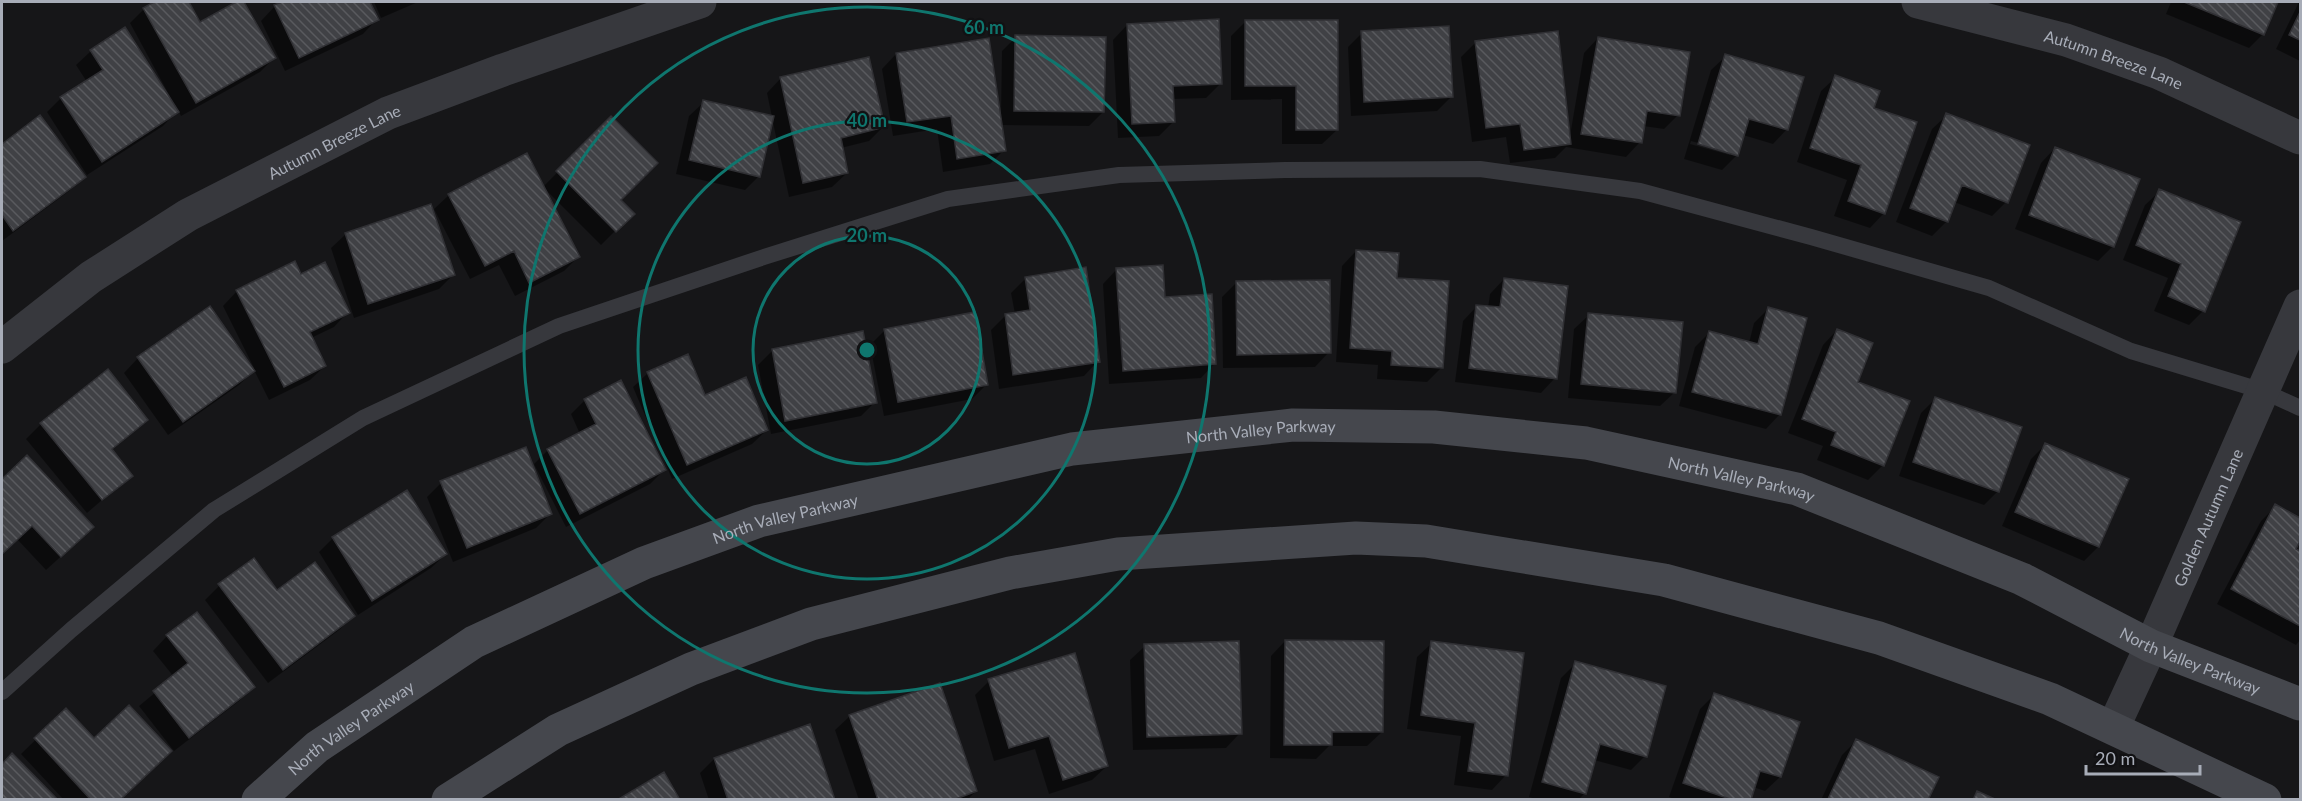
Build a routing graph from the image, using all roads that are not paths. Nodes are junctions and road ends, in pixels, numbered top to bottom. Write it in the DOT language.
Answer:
graph roads {
  1 [pos="700,2"];
  2 [pos="1918,2"];
  3 [pos="658,8"];
  4 [pos="2301,138"];
  5 [pos="2301,306"];
  6 [pos="2,347"];
  7 [pos="2263,392"];
  8 [pos="2301,408"];
  9 [pos="2151,646"];
  10 [pos="2,692"];
  11 [pos="2301,704"];
  12 [pos="2112,728"];
  13 [pos="258,800"];
  14 [pos="448,800"];
  15 [pos="2265,800"];
  1 -- 3 [label="street, Autumn Breeze Lane"];
  2 -- 4 [label="street, Autumn Breeze Lane"];
  3 -- 6 [label="street, Autumn Breeze Lane"];
  5 -- 7 [label="street, Golden Autumn Lane"];
  7 -- 8 [label="lane"];
  7 -- 9 [label="street, Golden Autumn Lane"];
  7 -- 10 [label="lane"];
  9 -- 11 [label="street, North Valley Parkway"];
  9 -- 12 [label="street, Golden Autumn Lane"];
  9 -- 13 [label="street, North Valley Parkway"];
  12 -- 14 [label="street"];
  12 -- 15 [label="street"];
}
